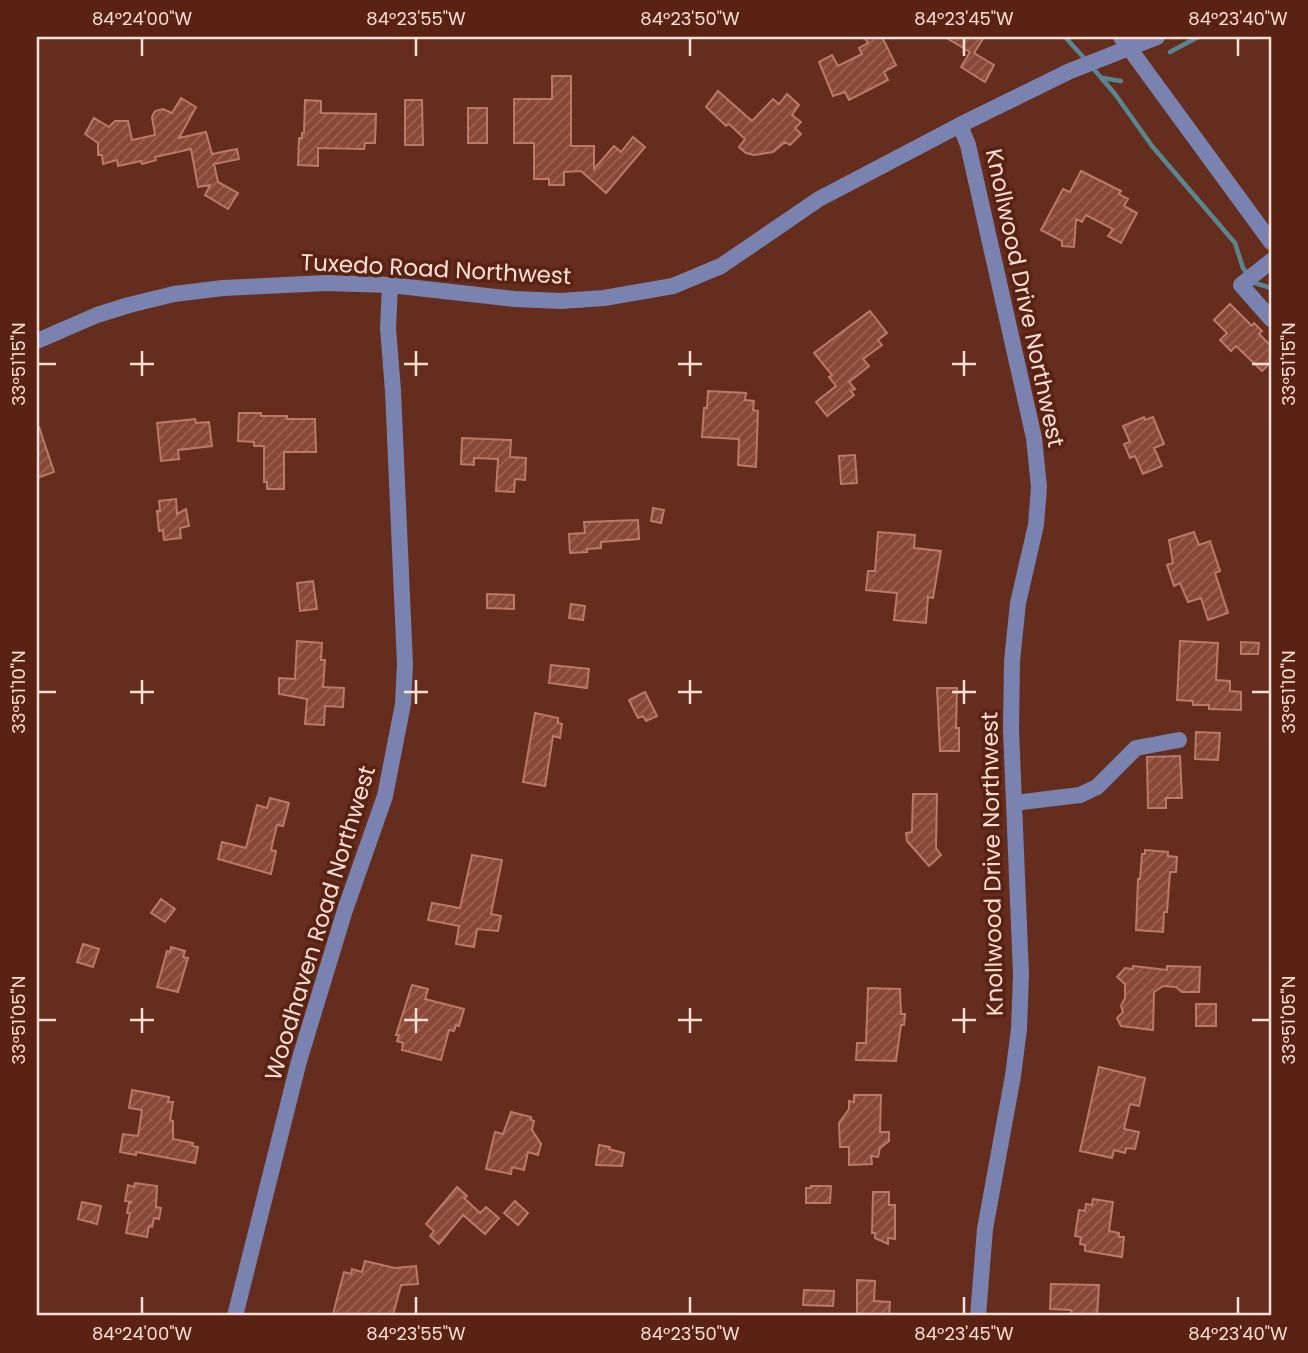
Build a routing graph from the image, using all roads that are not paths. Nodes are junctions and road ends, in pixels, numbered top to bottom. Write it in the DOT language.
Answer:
graph roads {
  1 [pos="1157,37"];
  2 [pos="1125,43"];
  3 [pos="960,125"];
  4 [pos="1271,242"];
  5 [pos="1265,266"];
  6 [pos="390,285"];
  7 [pos="1271,319"];
  8 [pos="37,341"];
  9 [pos="1178,740"];
  10 [pos="1014,803"];
  11 [pos="235,1316"];
  12 [pos="978,1316"];
  1 -- 2 [label="street, Tuxedo Road Northwest"];
  2 -- 3 [label="street, Tuxedo Road Northwest"];
  2 -- 4 [label="street"];
  3 -- 6 [label="street, Tuxedo Road Northwest"];
  3 -- 10 [label="street, Knollwood Drive Northwest"];
  5 -- 7 [label="street"];
  6 -- 8 [label="street, Tuxedo Road Northwest"];
  6 -- 11 [label="street, Woodhaven Road Northwest"];
  9 -- 10 [label="street"];
  10 -- 12 [label="street, Knollwood Drive Northwest"];
}
